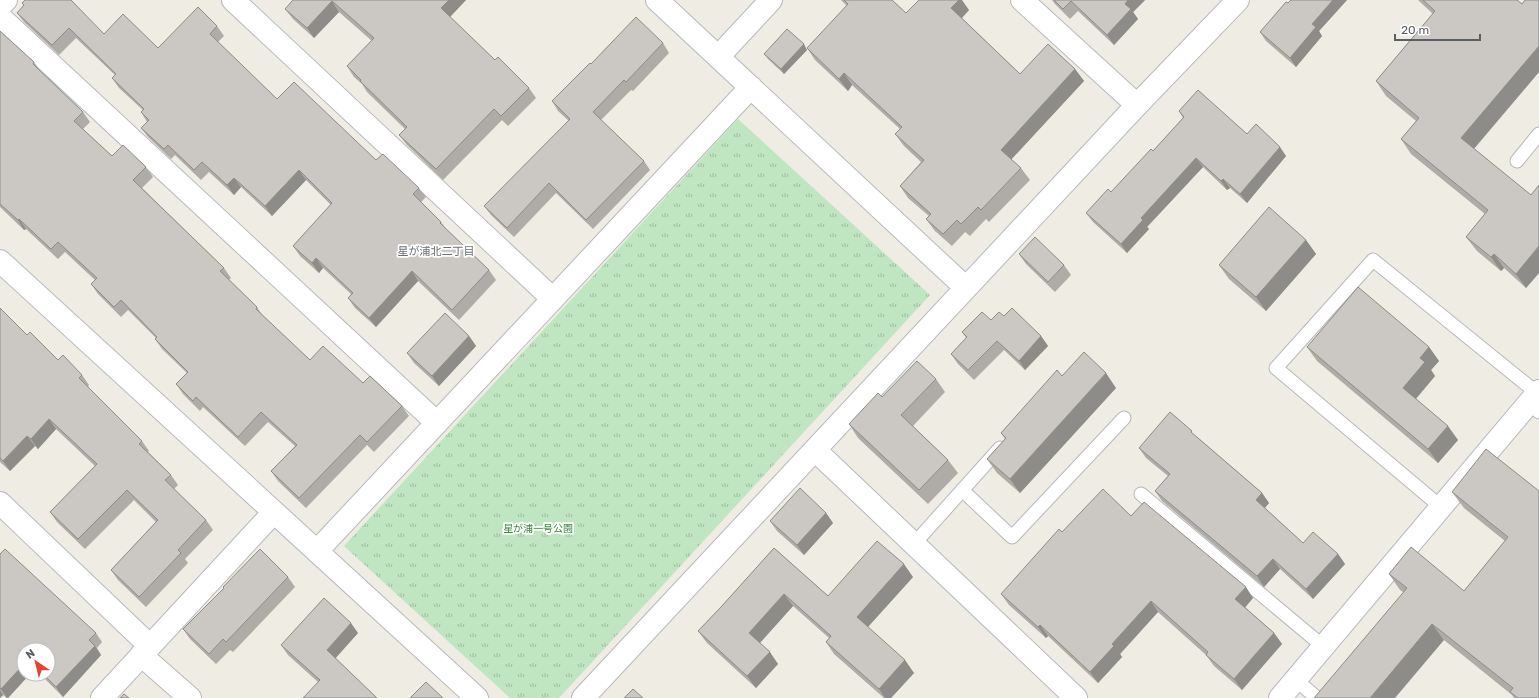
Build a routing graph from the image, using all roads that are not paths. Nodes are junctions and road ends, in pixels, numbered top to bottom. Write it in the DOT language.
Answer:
graph roads {
  1 [pos="6,0"];
  2 [pos="233,0"];
  3 [pos="657,0"];
  4 [pos="771,0"];
  5 [pos="1022,0"];
  6 [pos="1230,3"];
  7 [pos="0,6"];
  8 [pos="0,17"];
  9 [pos="718,57"];
  10 [pos="751,87"];
  11 [pos="1137,105"];
  12 [pos="1539,134"];
  13 [pos="1517,161"];
  14 [pos="0,261"];
  15 [pos="966,288"];
  16 [pos="553,299"];
  17 [pos="1536,400"];
  18 [pos="1124,418"];
  19 [pos="437,423"];
  20 [pos="1009,438"];
  21 [pos="815,450"];
  22 [pos="962,490"];
  23 [pos="1141,494"];
  24 [pos="0,502"];
  25 [pos="1441,507"];
  26 [pos="274,512"];
  27 [pos="914,544"];
  28 [pos="316,551"];
  29 [pos="1324,647"];
  30 [pos="146,651"];
  31 [pos="1296,680"];
  32 [pos="102,698"];
  33 [pos="190,698"];
  34 [pos="477,698"];
  35 [pos="583,698"];
  36 [pos="1076,698"];
  37 [pos="1280,698"];
  38 [pos="1317,698"];
  1 -- 7 [label="street"];
  2 -- 16 [label="street"];
  3 -- 9 [label="street"];
  4 -- 9 [label="street"];
  5 -- 11 [label="street"];
  6 -- 11 [label="street"];
  8 -- 19 [label="street"];
  9 -- 10 [label="street"];
  10 -- 15 [label="street"];
  10 -- 16 [label="street"];
  11 -- 15 [label="street"];
  12 -- 13 [label="lane"];
  14 -- 26 [label="street"];
  15 -- 21 [label="street"];
  16 -- 19 [label="street"];
  17 -- 25 [label="street"];
  17 -- 25 [label="lane"];
  18 -- 22 [label="lane"];
  19 -- 28 [label="street"];
  20 -- 22 [label="lane"];
  21 -- 27 [label="street"];
  21 -- 35 [label="street"];
  22 -- 27 [label="lane"];
  23 -- 29 [label="lane"];
  24 -- 30 [label="street"];
  25 -- 29 [label="street"];
  26 -- 28 [label="street"];
  26 -- 30 [label="street"];
  27 -- 36 [label="street"];
  28 -- 34 [label="street"];
  29 -- 31 [label="street"];
  30 -- 32 [label="street"];
  30 -- 33 [label="street"];
  31 -- 37 [label="street"];
  31 -- 38 [label="lane"];
}
